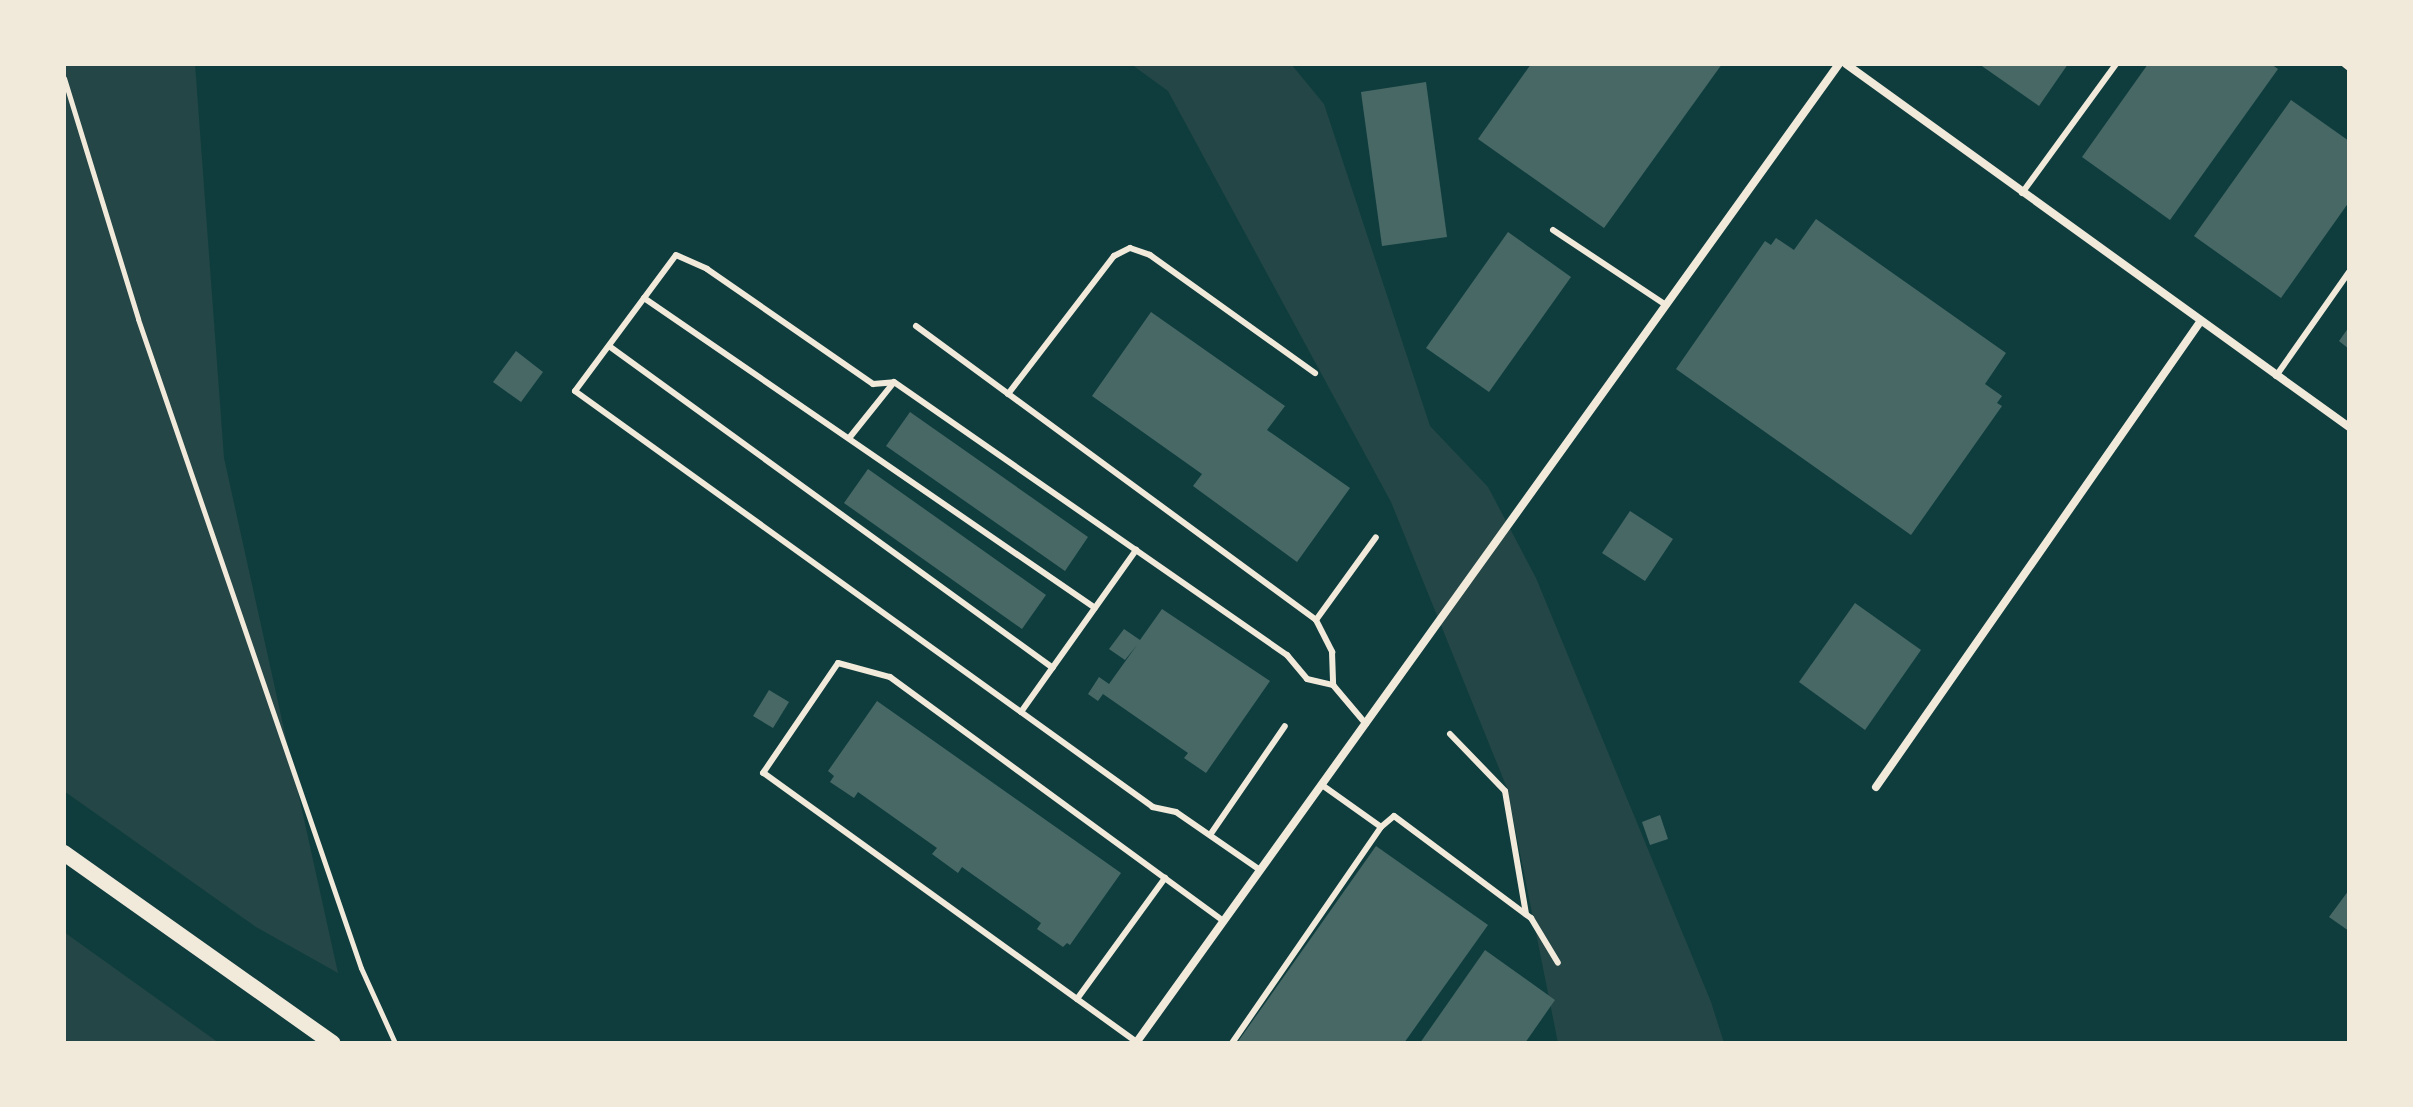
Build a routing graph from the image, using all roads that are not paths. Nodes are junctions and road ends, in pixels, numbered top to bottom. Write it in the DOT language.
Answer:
graph roads {
  1 [pos="1839,64"];
  2 [pos="1846,64"];
  3 [pos="2116,64"];
  4 [pos="2344,64"];
  5 [pos="2349,68"];
  6 [pos="2022,193"];
  7 [pos="1553,230"];
  8 [pos="2349,272"];
  9 [pos="644,298"];
  10 [pos="1666,305"];
  11 [pos="2200,322"];
  12 [pos="916,326"];
  13 [pos="609,346"];
  14 [pos="1315,373"];
  15 [pos="2276,376"];
  16 [pos="894,382"];
  17 [pos="1008,394"];
  18 [pos="2349,427"];
  19 [pos="850,437"];
  20 [pos="1376,537"];
  21 [pos="1136,550"];
  22 [pos="1095,608"];
  23 [pos="1316,620"];
  24 [pos="1053,668"];
  25 [pos="1333,685"];
  26 [pos="1021,712"];
  27 [pos="1366,724"];
  28 [pos="1285,726"];
  29 [pos="1450,734"];
  30 [pos="1322,785"];
  31 [pos="1876,787"];
  32 [pos="1381,827"];
  33 [pos="1210,835"];
  34 [pos="64,853"];
  35 [pos="1260,870"];
  36 [pos="1165,878"];
  37 [pos="1526,914"];
  38 [pos="1223,921"];
  39 [pos="1558,963"];
  40 [pos="1077,999"];
  41 [pos="332,1043"];
  42 [pos="1137,1043"];
  43 [pos="1232,1043"];
  1 -- 10 [label="street"];
  2 -- 6 [label="street"];
  3 -- 6 [label="lane"];
  4 -- 5 [label="lane"];
  6 -- 11 [label="street"];
  7 -- 10 [label="lane"];
  8 -- 15 [label="lane"];
  9 -- 13 [label="lane"];
  9 -- 16 [label="lane"];
  9 -- 19 [label="lane"];
  10 -- 27 [label="street"];
  11 -- 15 [label="street"];
  11 -- 31 [label="street"];
  12 -- 17 [label="lane"];
  13 -- 24 [label="lane"];
  13 -- 26 [label="lane"];
  14 -- 17 [label="lane"];
  15 -- 18 [label="street"];
  16 -- 19 [label="lane"];
  16 -- 21 [label="lane"];
  17 -- 23 [label="lane"];
  19 -- 22 [label="lane"];
  20 -- 23 [label="lane"];
  21 -- 22 [label="lane"];
  21 -- 25 [label="lane"];
  22 -- 24 [label="lane"];
  23 -- 25 [label="lane"];
  24 -- 26 [label="lane"];
  25 -- 27 [label="lane"];
  26 -- 33 [label="lane"];
  27 -- 30 [label="street"];
  28 -- 33 [label="lane"];
  29 -- 37 [label="lane"];
  30 -- 32 [label="lane"];
  30 -- 35 [label="street"];
  32 -- 37 [label="lane"];
  32 -- 43 [label="lane"];
  33 -- 35 [label="lane"];
  34 -- 41 [label="main road"];
  35 -- 38 [label="street"];
  36 -- 38 [label="lane"];
  36 -- 40 [label="lane"];
  36 -- 40 [label="lane"];
  37 -- 39 [label="lane"];
  38 -- 42 [label="street"];
  40 -- 42 [label="lane"];
}
